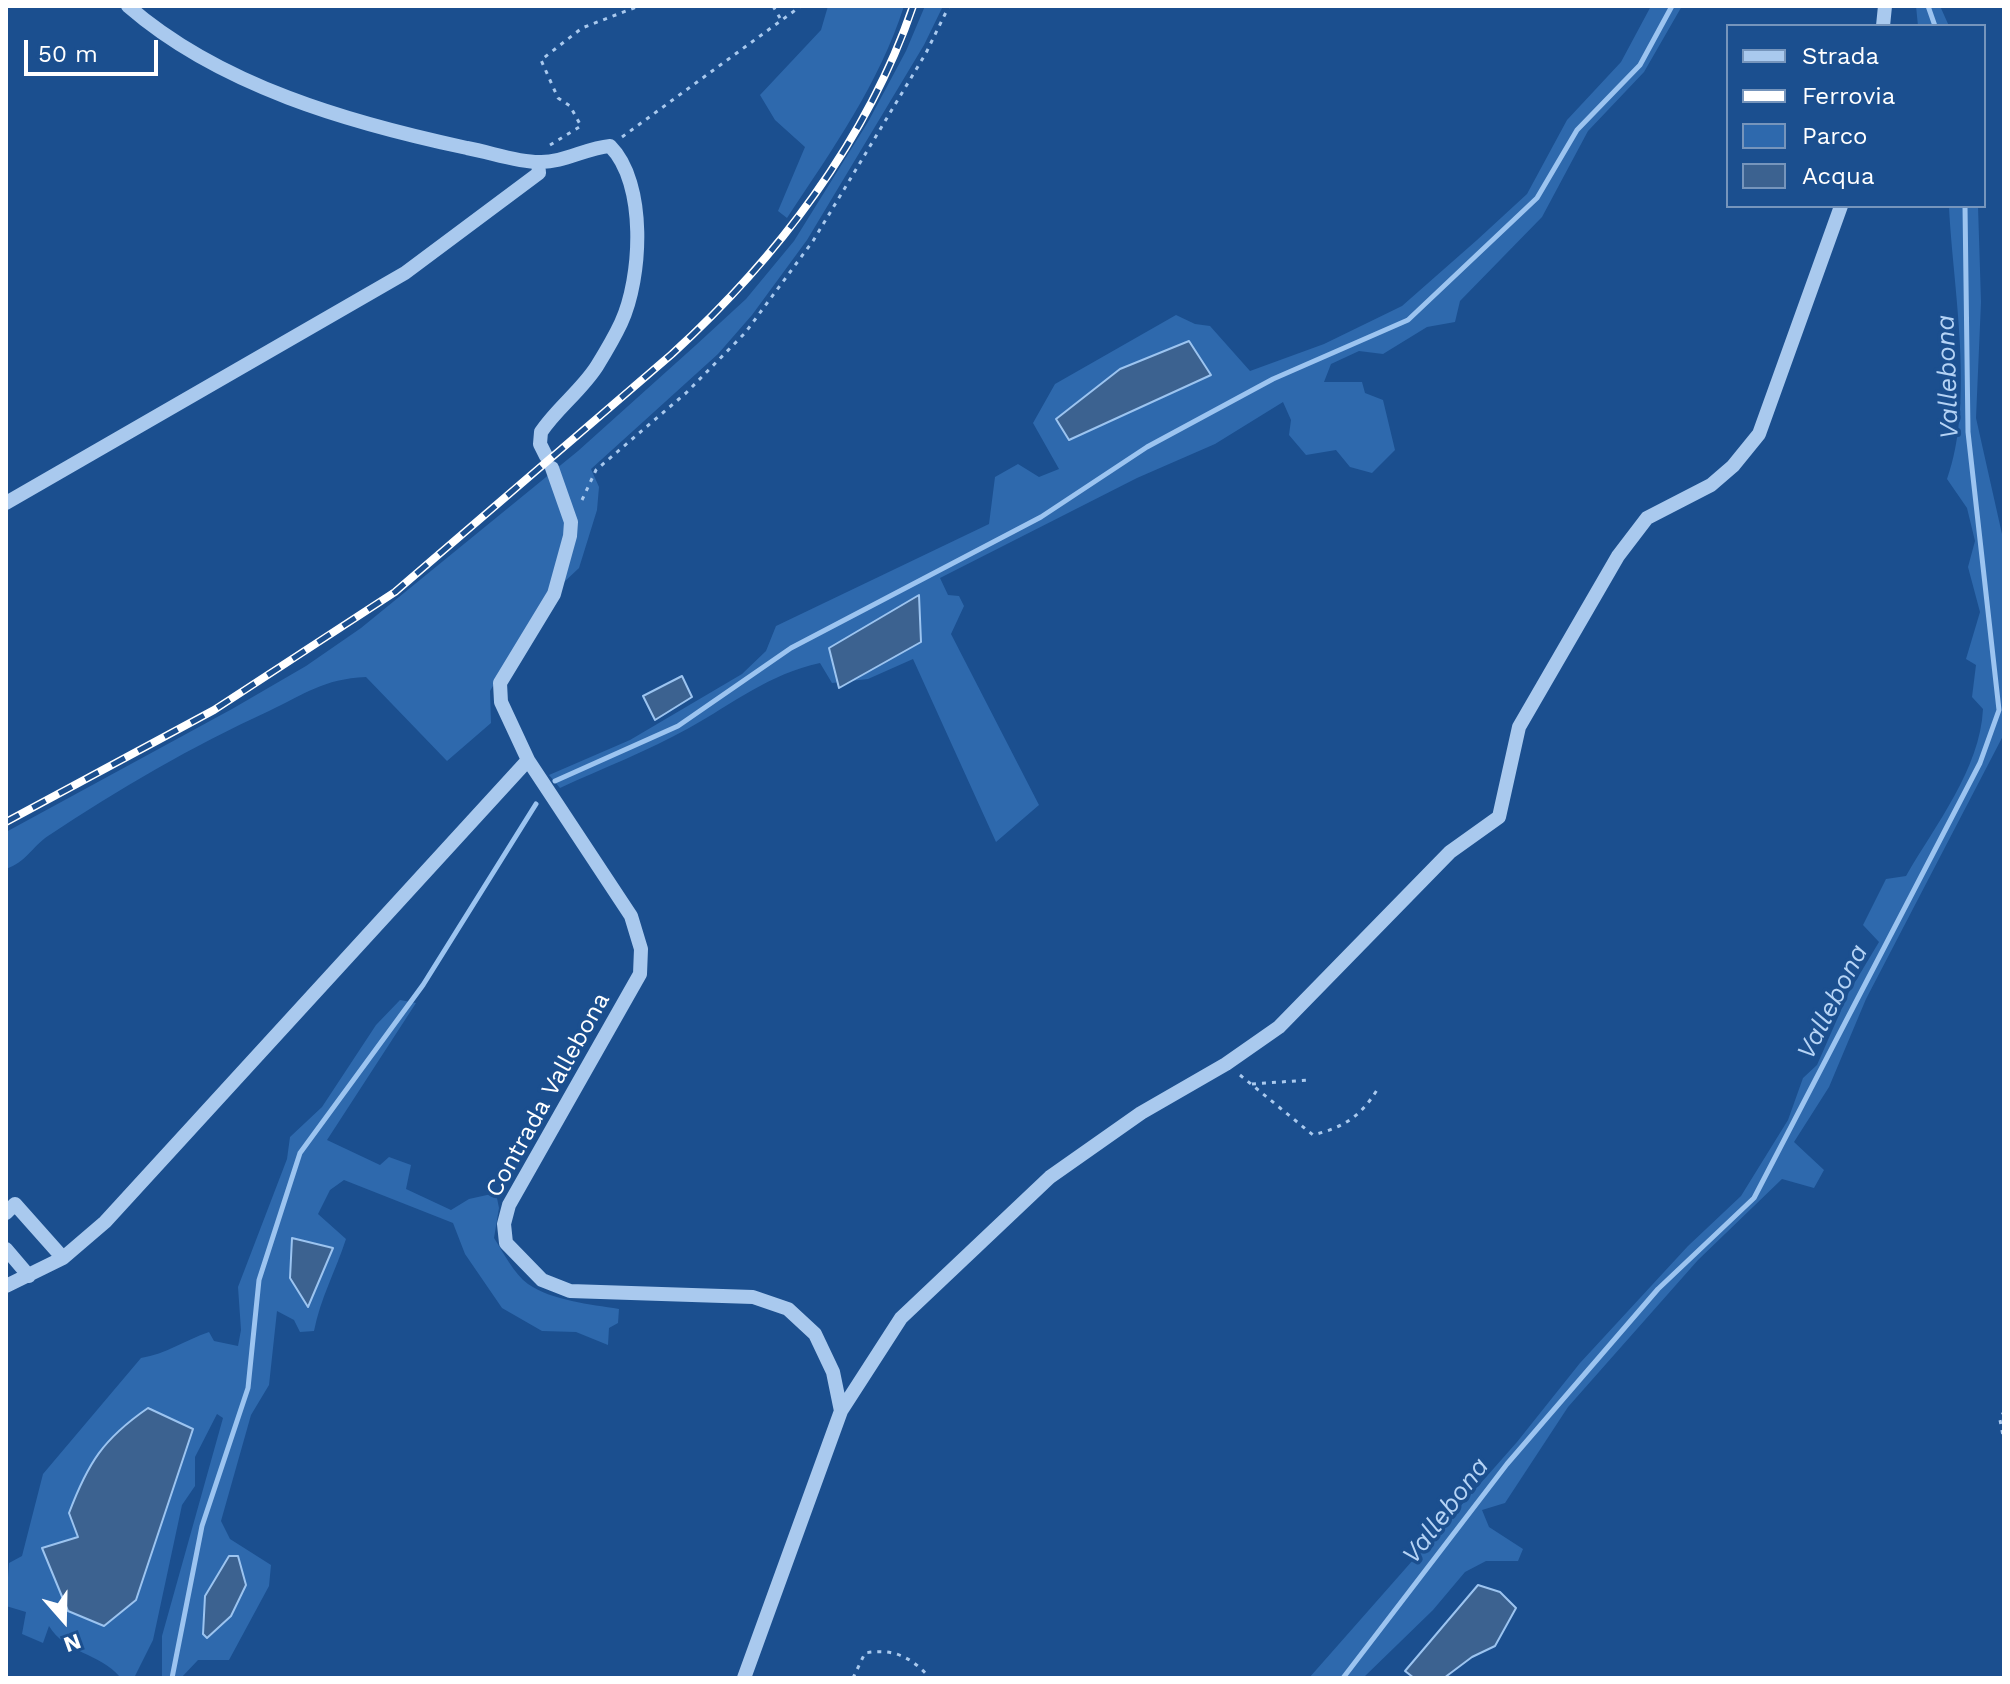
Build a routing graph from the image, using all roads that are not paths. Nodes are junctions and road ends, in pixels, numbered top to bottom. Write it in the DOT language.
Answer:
graph roads {
  1 [pos="128,6"];
  2 [pos="538,162"];
  3 [pos="1840,208"];
  4 [pos="6,503"];
  5 [pos="528,760"];
  6 [pos="6,1213"];
  7 [pos="6,1249"];
  8 [pos="63,1258"];
  9 [pos="29,1276"];
  10 [pos="6,1286"];
  11 [pos="841,1411"];
  12 [pos="744,1678"];
  1 -- 2 [label="street"];
  2 -- 4 [label="street"];
  2 -- 5 [label="street, Contrada Vallebona"];
  3 -- 11 [label="street"];
  5 -- 8 [label="street"];
  5 -- 11 [label="street, Contrada Vallebona"];
  6 -- 8 [label="street"];
  7 -- 9 [label="street"];
  8 -- 9 [label="street"];
  9 -- 10 [label="street"];
  11 -- 12 [label="street"];
}
